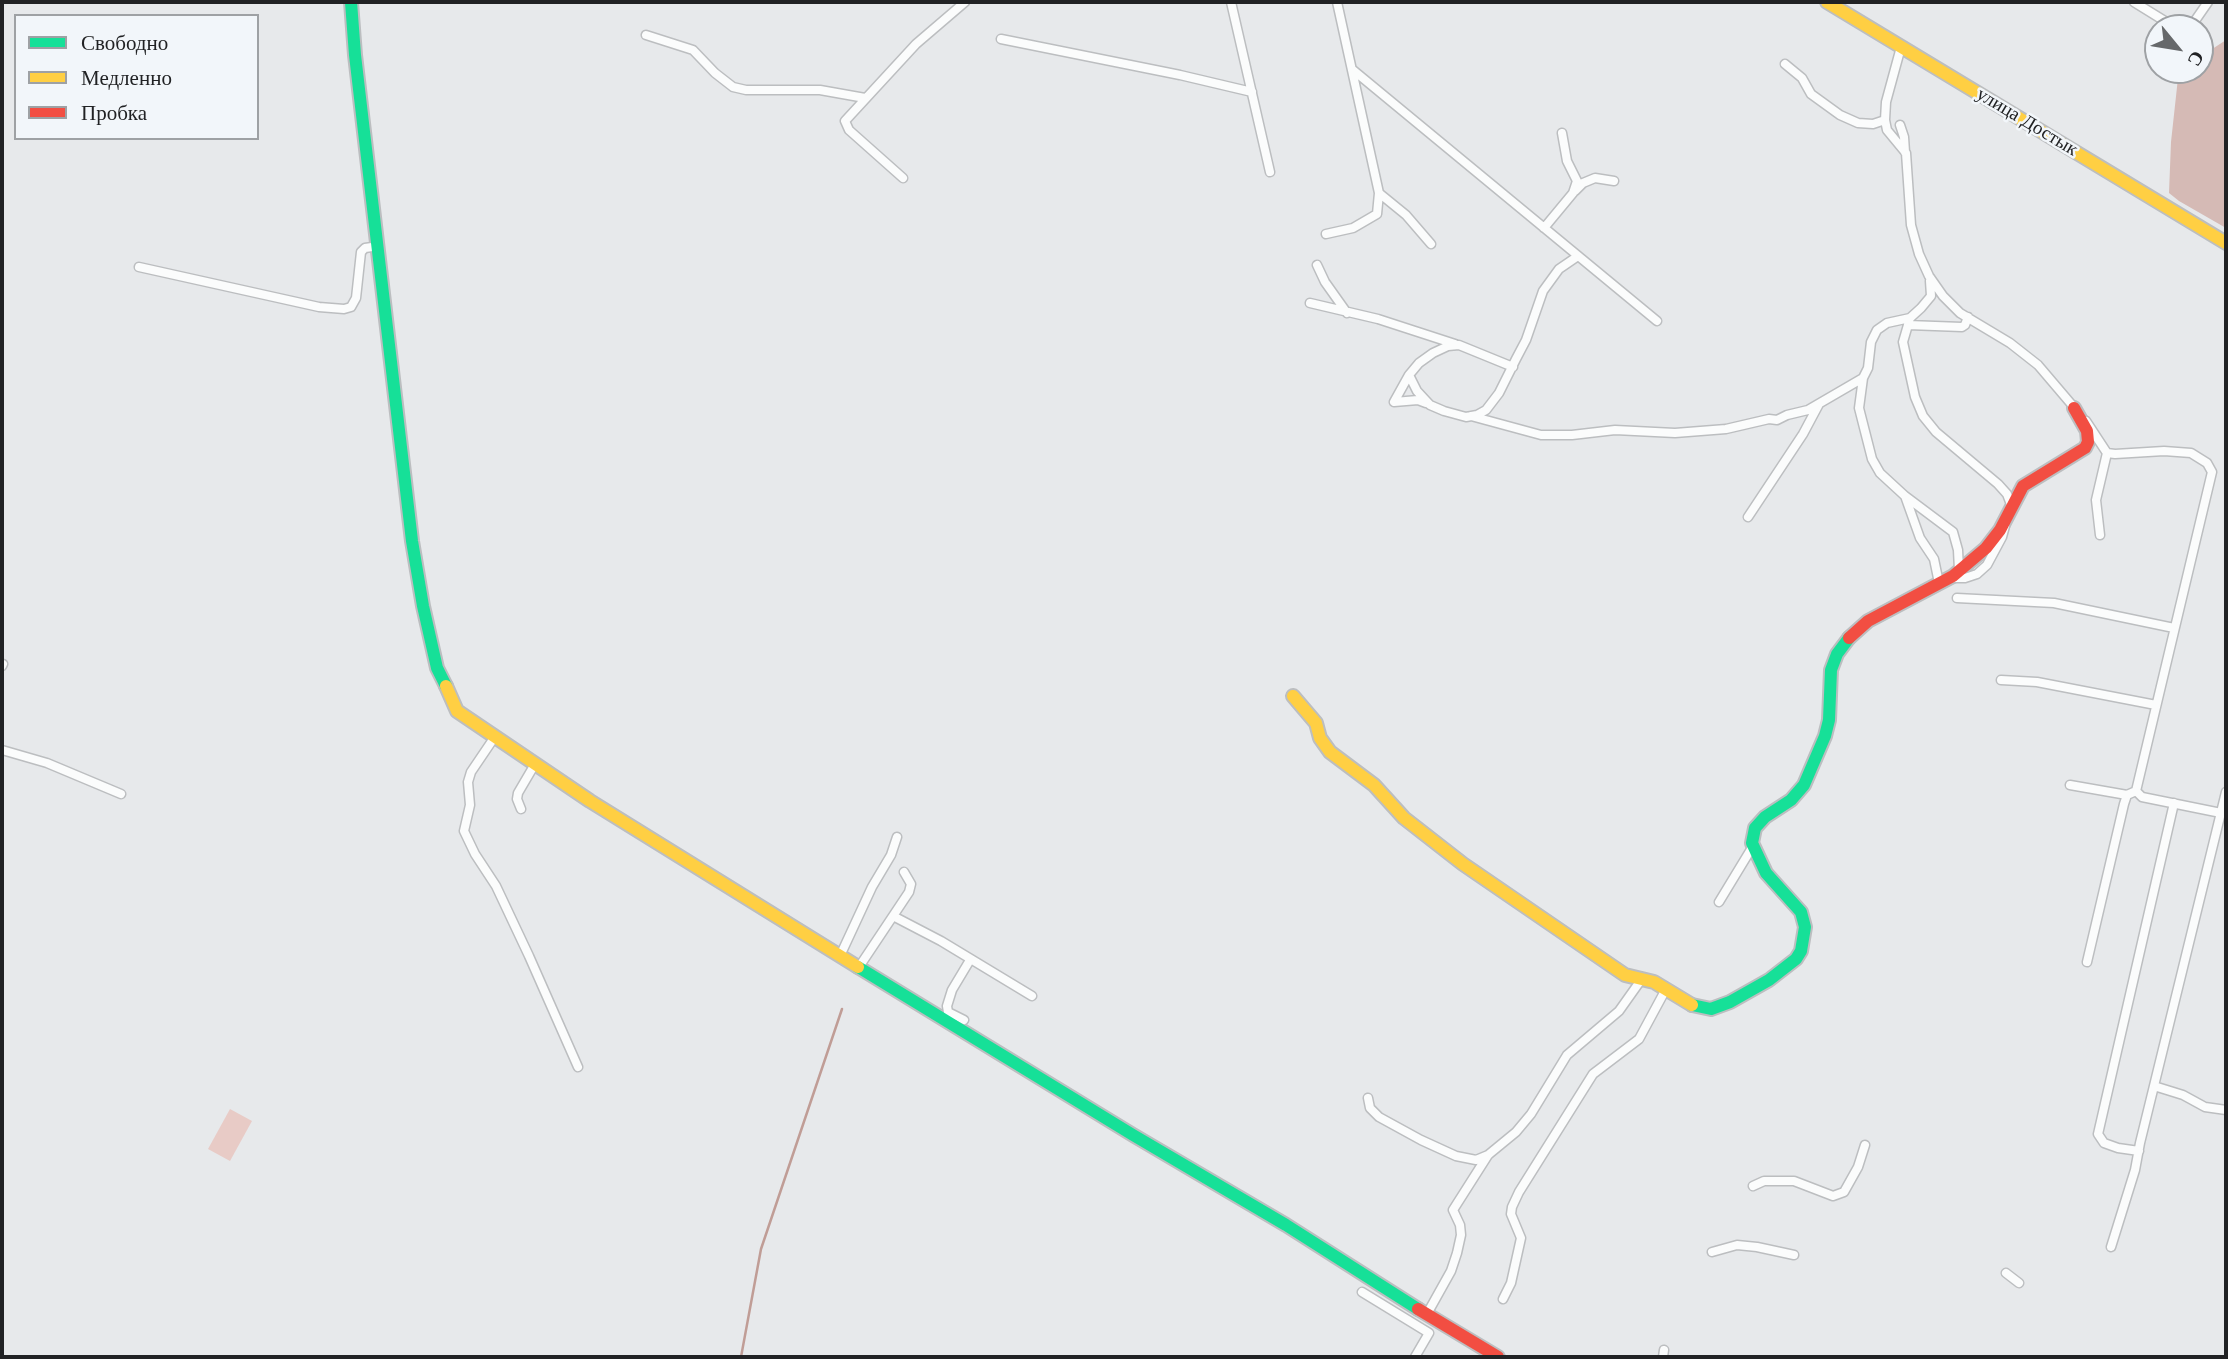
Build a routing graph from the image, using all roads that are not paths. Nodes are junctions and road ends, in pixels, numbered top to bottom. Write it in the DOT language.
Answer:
graph roads {
  1 [pos="351,2"];
  2 [pos="965,2"];
  3 [pos="1231,2"];
  4 [pos="1337,2"];
  5 [pos="1827,2"];
  6 [pos="2134,2"];
  7 [pos="2153,14"];
  8 [pos="646,35"];
  9 [pos="1001,39"];
  10 [pos="1901,47"];
  11 [pos="1785,64"];
  12 [pos="1353,70"];
  13 [pos="1252,92"];
  14 [pos="865,98"];
  15 [pos="1885,120"];
  16 [pos="1900,125"];
  17 [pos="1562,133"];
  18 [pos="1906,153"];
  19 [pos="1270,172"];
  20 [pos="903,178"];
  21 [pos="1595,178"];
  22 [pos="1577,181"];
  23 [pos="1614,181"];
  24 [pos="1379,193"];
  25 [pos="1573,193"];
  26 [pos="1392,204"];
  27 [pos="1377,214"];
  28 [pos="1544,228"];
  29 [pos="1326,234"];
  30 [pos="2226,243"];
  31 [pos="1431,244"];
  32 [pos="379,246"];
  33 [pos="1577,256"];
  34 [pos="1317,265"];
  35 [pos="139,268"];
  36 [pos="1929,276"];
  37 [pos="1310,303"];
  38 [pos="1347,313"];
  39 [pos="1968,317"];
  40 [pos="1657,321"];
  41 [pos="1909,321"];
  42 [pos="1459,345"];
  43 [pos="1513,367"];
  44 [pos="1409,375"];
  45 [pos="1863,378"];
  46 [pos="1428,403"];
  47 [pos="1819,404"];
  48 [pos="2074,408"];
  49 [pos="1471,416"];
  50 [pos="2094,439"];
  51 [pos="2107,453"];
  52 [pos="1905,496"];
  53 [pos="2010,511"];
  54 [pos="1748,517"];
  55 [pos="2100,535"];
  56 [pos="1949,577"];
  57 [pos="1957,598"];
  58 [pos="2174,628"];
  59 [pos="2001,680"];
  60 [pos="1293,696"];
  61 [pos="2156,705"];
  62 [pos="494,738"];
  63 [pos="2,750"];
  64 [pos="535,764"];
  65 [pos="2070,785"];
  66 [pos="2136,791"];
  67 [pos="2226,792"];
  68 [pos="121,794"];
  69 [pos="2127,795"];
  70 [pos="2174,803"];
  71 [pos="522,809"];
  72 [pos="2221,813"];
  73 [pos="897,837"];
  74 [pos="1753,846"];
  75 [pos="904,872"];
  76 [pos="1718,902"];
  77 [pos="893,916"];
  78 [pos="840,956"];
  79 [pos="970,960"];
  80 [pos="2087,962"];
  81 [pos="859,967"];
  82 [pos="1641,980"];
  83 [pos="1666,989"];
  84 [pos="1032,996"];
  85 [pos="948,1017"];
  86 [pos="964,1020"];
  87 [pos="578,1067"];
  88 [pos="2154,1086"];
  89 [pos="1368,1098"];
  90 [pos="2226,1110"];
  91 [pos="1865,1145"];
  92 [pos="2138,1151"];
  93 [pos="1488,1155"];
  94 [pos="1753,1186"];
  95 [pos="2111,1247"];
  96 [pos="1712,1252"];
  97 [pos="1794,1255"];
  98 [pos="2006,1273"];
  99 [pos="2019,1283"];
  100 [pos="1362,1292"];
  101 [pos="1503,1298"];
  102 [pos="1427,1314"];
  103 [pos="1415,1357"];
  104 [pos="1498,1357"];
  1 -- 32 [label="street"];
  2 -- 14 [label="street"];
  3 -- 13 [label="street"];
  4 -- 12 [label="street"];
  5 -- 10 [label="street, улица Достык"];
  6 -- 7 [label="street"];
  8 -- 14 [label="street"];
  9 -- 13 [label="street"];
  10 -- 15 [label="street"];
  10 -- 30 [label="street, улица Достык"];
  11 -- 15 [label="street"];
  12 -- 24 [label="street"];
  12 -- 28 [label="street"];
  13 -- 19 [label="street"];
  14 -- 20 [label="street"];
  15 -- 18 [label="street"];
  16 -- 18 [label="street"];
  17 -- 22 [label="street"];
  18 -- 36 [label="street"];
  21 -- 22 [label="street"];
  21 -- 23 [label="street"];
  21 -- 25 [label="street"];
  22 -- 25 [label="street"];
  24 -- 26 [label="street"];
  24 -- 27 [label="street"];
  25 -- 28 [label="street"];
  26 -- 27 [label="street"];
  26 -- 31 [label="street"];
  27 -- 29 [label="street"];
  28 -- 33 [label="street"];
  32 -- 35 [label="street"];
  32 -- 62 [label="street"];
  33 -- 40 [label="street"];
  33 -- 43 [label="street"];
  34 -- 38 [label="street"];
  36 -- 39 [label="street"];
  36 -- 41 [label="street"];
  37 -- 38 [label="street"];
  38 -- 42 [label="street"];
  39 -- 41 [label="street"];
  39 -- 48 [label="street"];
  41 -- 45 [label="street"];
  41 -- 53 [label="street"];
  42 -- 43 [label="street"];
  42 -- 44 [label="street"];
  43 -- 49 [label="street"];
  44 -- 46 [label="street"];
  44 -- 46 [label="street"];
  45 -- 47 [label="street"];
  45 -- 52 [label="street"];
  46 -- 49 [label="street"];
  47 -- 49 [label="street"];
  47 -- 54 [label="street"];
  48 -- 50 [label="street"];
  50 -- 51 [label="street"];
  50 -- 53 [label="street"];
  51 -- 55 [label="street"];
  51 -- 58 [label="street"];
  52 -- 56 [label="street"];
  52 -- 56 [label="street"];
  53 -- 56 [label="street"];
  56 -- 74 [label="street"];
  57 -- 58 [label="street"];
  58 -- 61 [label="street"];
  59 -- 61 [label="street"];
  60 -- 82 [label="street"];
  61 -- 66 [label="street"];
  62 -- 64 [label="street"];
  62 -- 87 [label="street"];
  63 -- 68 [label="street"];
  64 -- 71 [label="street"];
  64 -- 78 [label="street"];
  65 -- 69 [label="street"];
  66 -- 69 [label="street"];
  66 -- 70 [label="street"];
  67 -- 72 [label="street"];
  69 -- 80 [label="street"];
  70 -- 72 [label="street"];
  70 -- 92 [label="street"];
  72 -- 88 [label="street"];
  73 -- 78 [label="street"];
  74 -- 76 [label="street"];
  74 -- 83 [label="street"];
  75 -- 77 [label="street"];
  77 -- 79 [label="street"];
  77 -- 81 [label="street"];
  78 -- 81 [label="street"];
  79 -- 84 [label="street"];
  79 -- 85 [label="street"];
  81 -- 85 [label="street"];
  82 -- 83 [label="street"];
  82 -- 93 [label="street"];
  83 -- 101 [label="street"];
  85 -- 86 [label="street"];
  85 -- 102 [label="street"];
  88 -- 90 [label="street"];
  88 -- 92 [label="street"];
  89 -- 93 [label="street"];
  91 -- 94 [label="street"];
  92 -- 95 [label="street"];
  93 -- 102 [label="street"];
  96 -- 97 [label="street"];
  98 -- 99 [label="street"];
  100 -- 103 [label="street"];
  102 -- 104 [label="street"];
}
